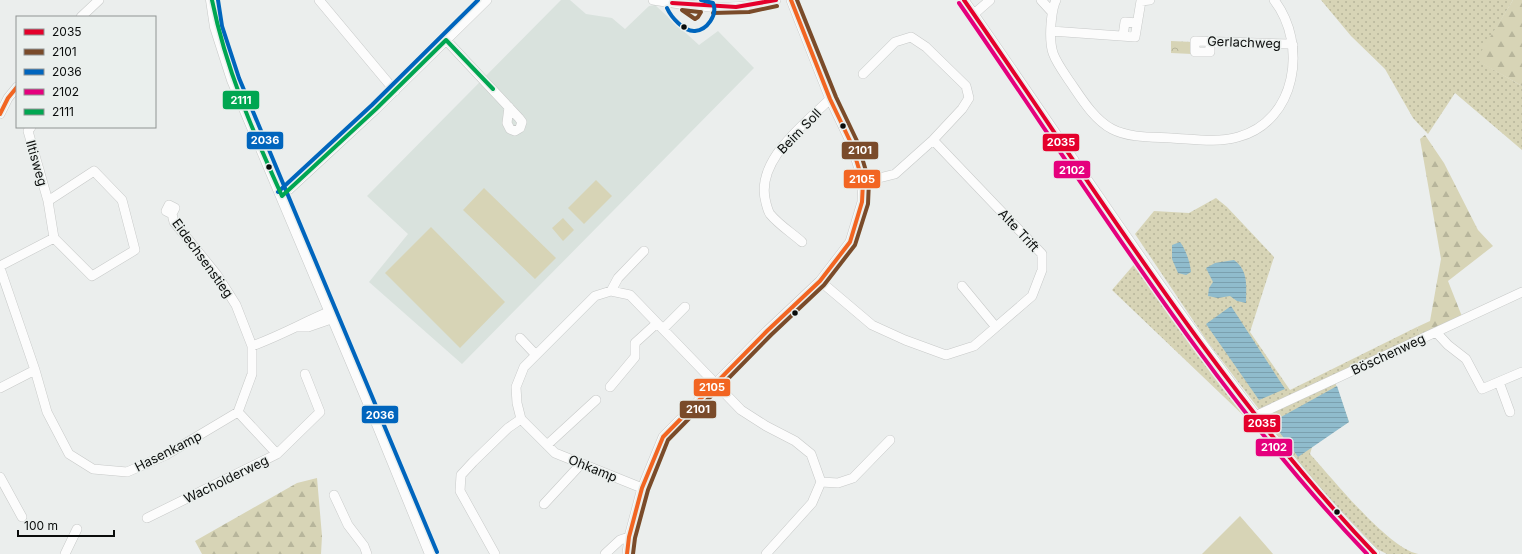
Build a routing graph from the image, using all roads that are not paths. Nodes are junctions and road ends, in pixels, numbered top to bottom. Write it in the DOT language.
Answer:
graph roads {
  1 [pos="99,0"];
  2 [pos="212,0"];
  3 [pos="319,0"];
  4 [pos="487,0"];
  5 [pos="653,0"];
  6 [pos="754,0"];
  7 [pos="776,0"];
  8 [pos="790,0"];
  9 [pos="964,0"];
  10 [pos="990,0"];
  11 [pos="1041,0"];
  12 [pos="1056,0"];
  13 [pos="1150,0"];
  14 [pos="1274,0"];
  15 [pos="708,7"];
  16 [pos="1052,12"];
  17 [pos="974,14"];
  18 [pos="82,16"];
  19 [pos="1051,31"];
  20 [pos="446,40"];
  21 [pos="1195,41"];
  22 [pos="1293,45"];
  23 [pos="862,74"];
  24 [pos="16,88"];
  25 [pos="394,91"];
  26 [pos="830,99"];
  27 [pos="509,107"];
  28 [pos="0,114"];
  29 [pos="30,128"];
  30 [pos="933,140"];
  31 [pos="863,182"];
  32 [pos="282,196"];
  33 [pos="48,201"];
  34 [pos="172,214"];
  35 [pos="54,238"];
  36 [pos="802,242"];
  37 [pos="644,252"];
  38 [pos="0,267"];
  39 [pos="820,281"];
  40 [pos="962,286"];
  41 [pos="611,291"];
  42 [pos="1522,292"];
  43 [pos="685,307"];
  44 [pos="332,315"];
  45 [pos="660,326"];
  46 [pos="995,326"];
  47 [pos="1436,332"];
  48 [pos="520,338"];
  49 [pos="252,346"];
  50 [pos="536,355"];
  51 [pos="35,370"];
  52 [pos="1522,372"];
  53 [pos="305,374"];
  54 [pos="1499,382"];
  55 [pos="714,384"];
  56 [pos="610,387"];
  57 [pos="0,388"];
  58 [pos="596,400"];
  59 [pos="238,412"];
  60 [pos="1510,412"];
  61 [pos="1255,416"];
  62 [pos="521,419"];
  63 [pos="890,440"];
  64 [pos="547,446"];
  65 [pos="277,454"];
  66 [pos="581,464"];
  67 [pos="0,477"];
  68 [pos="821,482"];
  69 [pos="642,488"];
  70 [pos="334,495"];
  71 [pos="544,504"];
  72 [pos="22,517"];
  73 [pos="146,518"];
  74 [pos="77,529"];
  75 [pos="629,538"];
  76 [pos="64,554"];
  77 [pos="367,554"];
  78 [pos="431,554"];
  79 [pos="496,554"];
  80 [pos="606,554"];
  81 [pos="627,554"];
  82 [pos="766,554"];
  83 [pos="1375,554"];
  1 -- 18 [label="street"];
  2 -- 32 [label="main road"];
  3 -- 25 [label="street"];
  4 -- 20 [label="street"];
  5 -- 15 [label="street"];
  6 -- 15 [label="street"];
  7 -- 15 [label="street"];
  8 -- 26 [label="street"];
  9 -- 17 [label="street"];
  10 -- 17 [label="street"];
  11 -- 16 [label="street"];
  12 -- 16 [label="street"];
  13 -- 19 [label="street"];
  14 -- 22 [label="street"];
  16 -- 19 [label="street"];
  17 -- 61 [label="street"];
  19 -- 22 [label="street"];
  20 -- 25 [label="street"];
  20 -- 27 [label="street"];
  21 -- 22 [label="street, Gerlachweg"];
  23 -- 30 [label="street"];
  24 -- 28 [label="street"];
  25 -- 32 [label="street"];
  26 -- 31 [label="street"];
  26 -- 36 [label="street, Beim Soll"];
  29 -- 33 [label="street, Iltisweg"];
  30 -- 31 [label="street"];
  30 -- 46 [label="street, Alte Trift"];
  31 -- 39 [label="street"];
  32 -- 44 [label="main road"];
  33 -- 35 [label="street"];
  33 -- 35 [label="street"];
  34 -- 49 [label="street, Eidechsenstieg"];
  35 -- 38 [label="street"];
  37 -- 41 [label="street"];
  38 -- 51 [label="street, Hasenkamp"];
  39 -- 46 [label="street, Alte Trift"];
  39 -- 55 [label="street"];
  40 -- 46 [label="street"];
  41 -- 45 [label="street"];
  41 -- 50 [label="street"];
  42 -- 47 [label="street, Böschenweg"];
  43 -- 45 [label="street"];
  44 -- 49 [label="street"];
  44 -- 78 [label="main road"];
  45 -- 55 [label="street"];
  45 -- 56 [label="street"];
  47 -- 54 [label="street"];
  47 -- 61 [label="street, Böschenweg"];
  48 -- 50 [label="street"];
  49 -- 59 [label="street"];
  50 -- 62 [label="street"];
  51 -- 57 [label="street"];
  51 -- 59 [label="street, Hasenkamp"];
  52 -- 54 [label="street"];
  53 -- 65 [label="street"];
  54 -- 60 [label="street"];
  55 -- 68 [label="street"];
  55 -- 69 [label="street"];
  58 -- 64 [label="street"];
  59 -- 65 [label="street, Wacholderweg"];
  61 -- 83 [label="street"];
  62 -- 64 [label="street, Ohkamp"];
  62 -- 79 [label="street"];
  63 -- 68 [label="street"];
  64 -- 66 [label="street, Ohkamp"];
  65 -- 73 [label="street, Wacholderweg"];
  66 -- 69 [label="street, Ohkamp"];
  66 -- 71 [label="street"];
  67 -- 72 [label="street"];
  68 -- 82 [label="street"];
  69 -- 75 [label="street"];
  70 -- 77 [label="street"];
  74 -- 76 [label="street"];
  75 -- 80 [label="street"];
  75 -- 81 [label="street"];
}
